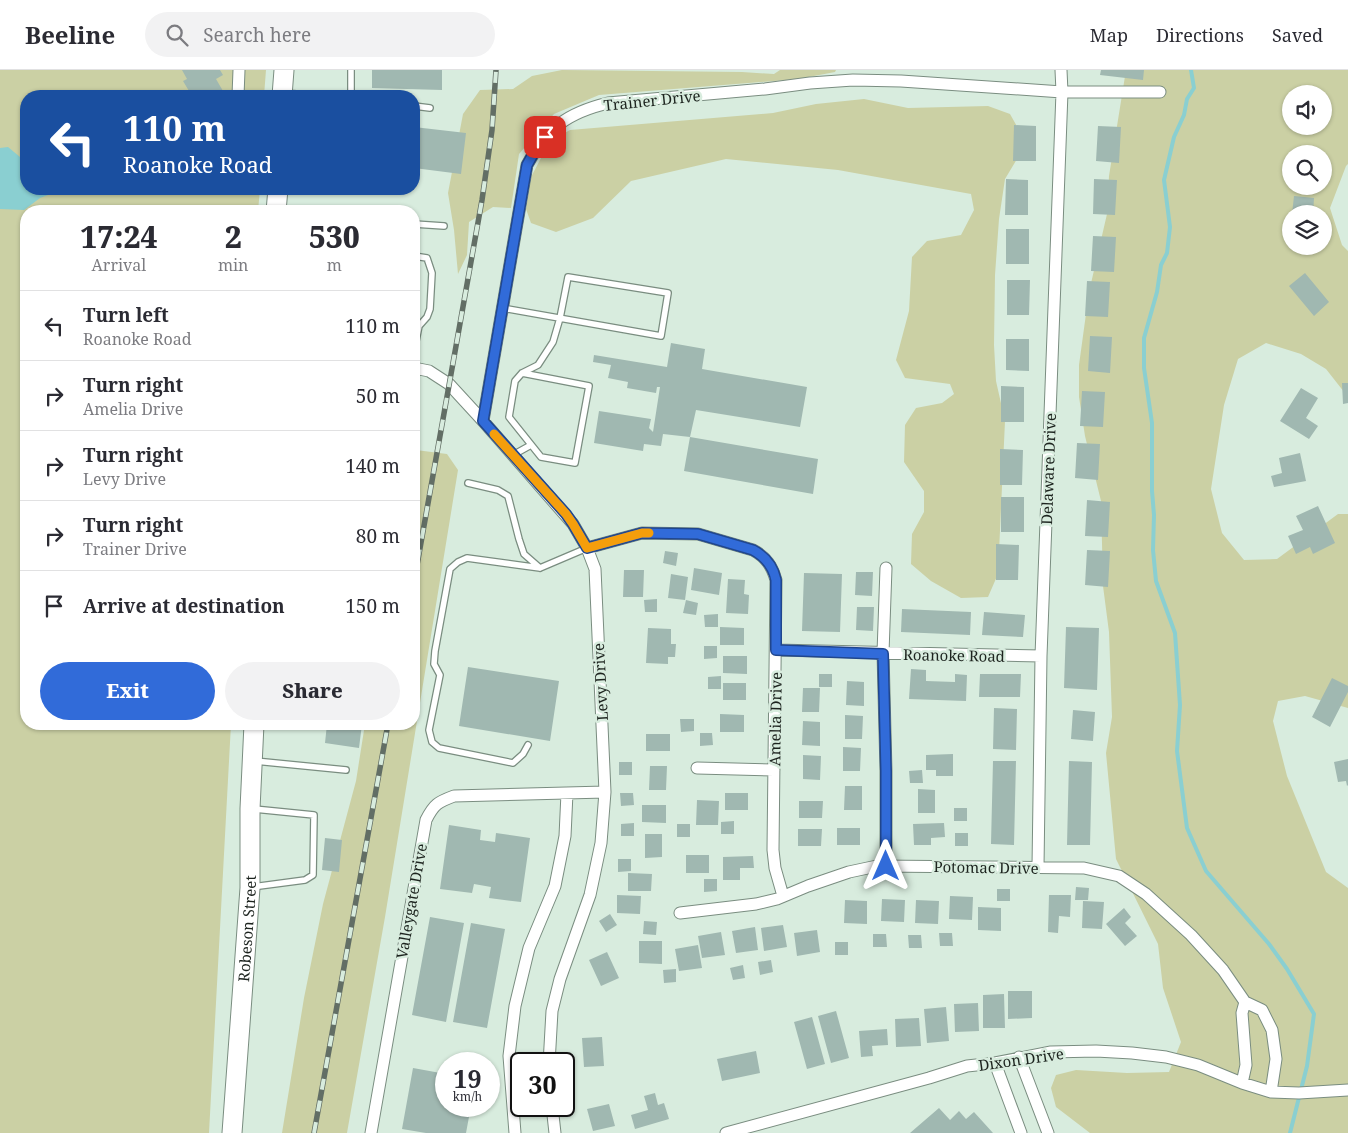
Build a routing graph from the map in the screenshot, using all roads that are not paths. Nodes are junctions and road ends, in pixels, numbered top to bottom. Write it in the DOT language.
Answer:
graph roads {
  1 [pos="239,70"];
  2 [pos="284,70"];
  3 [pos="351,70"];
  4 [pos="908,70"];
  5 [pos="1061,70"];
  6 [pos="909,82"];
  7 [pos="238,90"];
  8 [pos="283,90"];
  9 [pos="351,90"];
  10 [pos="1062,92"];
  11 [pos="1160,92"];
  12 [pos="420,107"];
  13 [pos="430,108"];
  14 [pos="420,224"];
  15 [pos="444,226"];
  16 [pos="420,257"];
  17 [pos="502,308"];
  18 [pos="560,318"];
  19 [pos="420,323"];
  20 [pos="420,369"];
  21 [pos="522,373"];
  22 [pos="483,421"];
  23 [pos="531,444"];
  24 [pos="513,455"];
  25 [pos="468,483"];
  26 [pos="587,548"];
  27 [pos="540,568"];
  28 [pos="886,568"];
  29 [pos="776,650"];
  30 [pos="883,654"];
  31 [pos="1041,656"];
  32 [pos="254,730"];
  33 [pos="528,746"];
  34 [pos="252,761"];
  35 [pos="697,768"];
  36 [pos="346,770"];
  37 [pos="774,770"];
  38 [pos="605,792"];
  39 [pos="568,793"];
  40 [pos="250,808"];
  41 [pos="886,866"];
  42 [pos="1038,868"];
  43 [pos="250,888"];
  44 [pos="783,896"];
  45 [pos="680,913"];
  46 [pos="1245,1002"];
  47 [pos="550,1052"];
  48 [pos="1020,1057"];
  49 [pos="995,1063"];
  50 [pos="1242,1083"];
  51 [pos="1348,1090"];
  52 [pos="1271,1092"];
  53 [pos="553,1117"];
  54 [pos="232,1133"];
  55 [pos="371,1133"];
  56 [pos="515,1133"];
  57 [pos="555,1133"];
  58 [pos="726,1133"];
  59 [pos="1022,1133"];
  60 [pos="1048,1133"];
  1 -- 7 [label="street"];
  2 -- 8 [label="main road"];
  3 -- 9 [label="lane"];
  4 -- 6 [label="street"];
  5 -- 10 [label="street, Delaware Drive"];
  6 -- 10 [label="street, Trainer Drive"];
  6 -- 17 [label="street, Trainer Drive"];
  10 -- 11 [label="street, Trainer Drive"];
  10 -- 31 [label="street, Delaware Drive"];
  12 -- 13 [label="lane"];
  14 -- 15 [label="lane"];
  16 -- 19 [label="lane"];
  17 -- 18 [label="lane"];
  17 -- 22 [label="street, Trainer Drive"];
  18 -- 18 [label="lane"];
  18 -- 21 [label="lane"];
  20 -- 22 [label="street, Levy Drive"];
  21 -- 23 [label="lane"];
  21 -- 23 [label="lane"];
  22 -- 24 [label="street, Levy Drive"];
  23 -- 24 [label="lane"];
  24 -- 26 [label="street, Levy Drive"];
  25 -- 27 [label="lane"];
  26 -- 27 [label="lane, Amelia Drive"];
  26 -- 29 [label="street, Amelia Drive"];
  26 -- 38 [label="street, Levy Drive"];
  27 -- 33 [label="lane"];
  28 -- 30 [label="street"];
  29 -- 30 [label="street, Roanoke Road"];
  29 -- 37 [label="street, Amelia Drive"];
  30 -- 31 [label="street, Roanoke Road"];
  30 -- 41 [label="street"];
  31 -- 42 [label="street, Delaware Drive"];
  32 -- 34 [label="main road, Robeson Street"];
  34 -- 36 [label="lane"];
  34 -- 40 [label="main road, Robeson Street"];
  35 -- 37 [label="street"];
  37 -- 44 [label="street, Amelia Drive"];
  38 -- 39 [label="street, Valleygate Drive"];
  38 -- 47 [label="street, Levy Drive"];
  39 -- 55 [label="street, Valleygate Drive"];
  39 -- 56 [label="street"];
  40 -- 43 [label="main road, Robeson Street"];
  40 -- 43 [label="lane"];
  41 -- 42 [label="street, Potomac Drive"];
  41 -- 44 [label="street, Potomac Drive"];
  42 -- 46 [label="street, Potomac Drive"];
  43 -- 54 [label="main road, Robeson Street"];
  44 -- 45 [label="street, Potomac Drive"];
  46 -- 50 [label="street"];
  46 -- 52 [label="street, Potomac Drive"];
  48 -- 49 [label="street, Dixon Drive"];
  48 -- 50 [label="street, Dixon Drive"];
  48 -- 60 [label="street"];
  49 -- 58 [label="street, Dixon Drive"];
  49 -- 59 [label="street"];
  50 -- 52 [label="street, Dixon Drive"];
  51 -- 52 [label="street, Dixon Drive"];
  53 -- 57 [label="street"];
}
